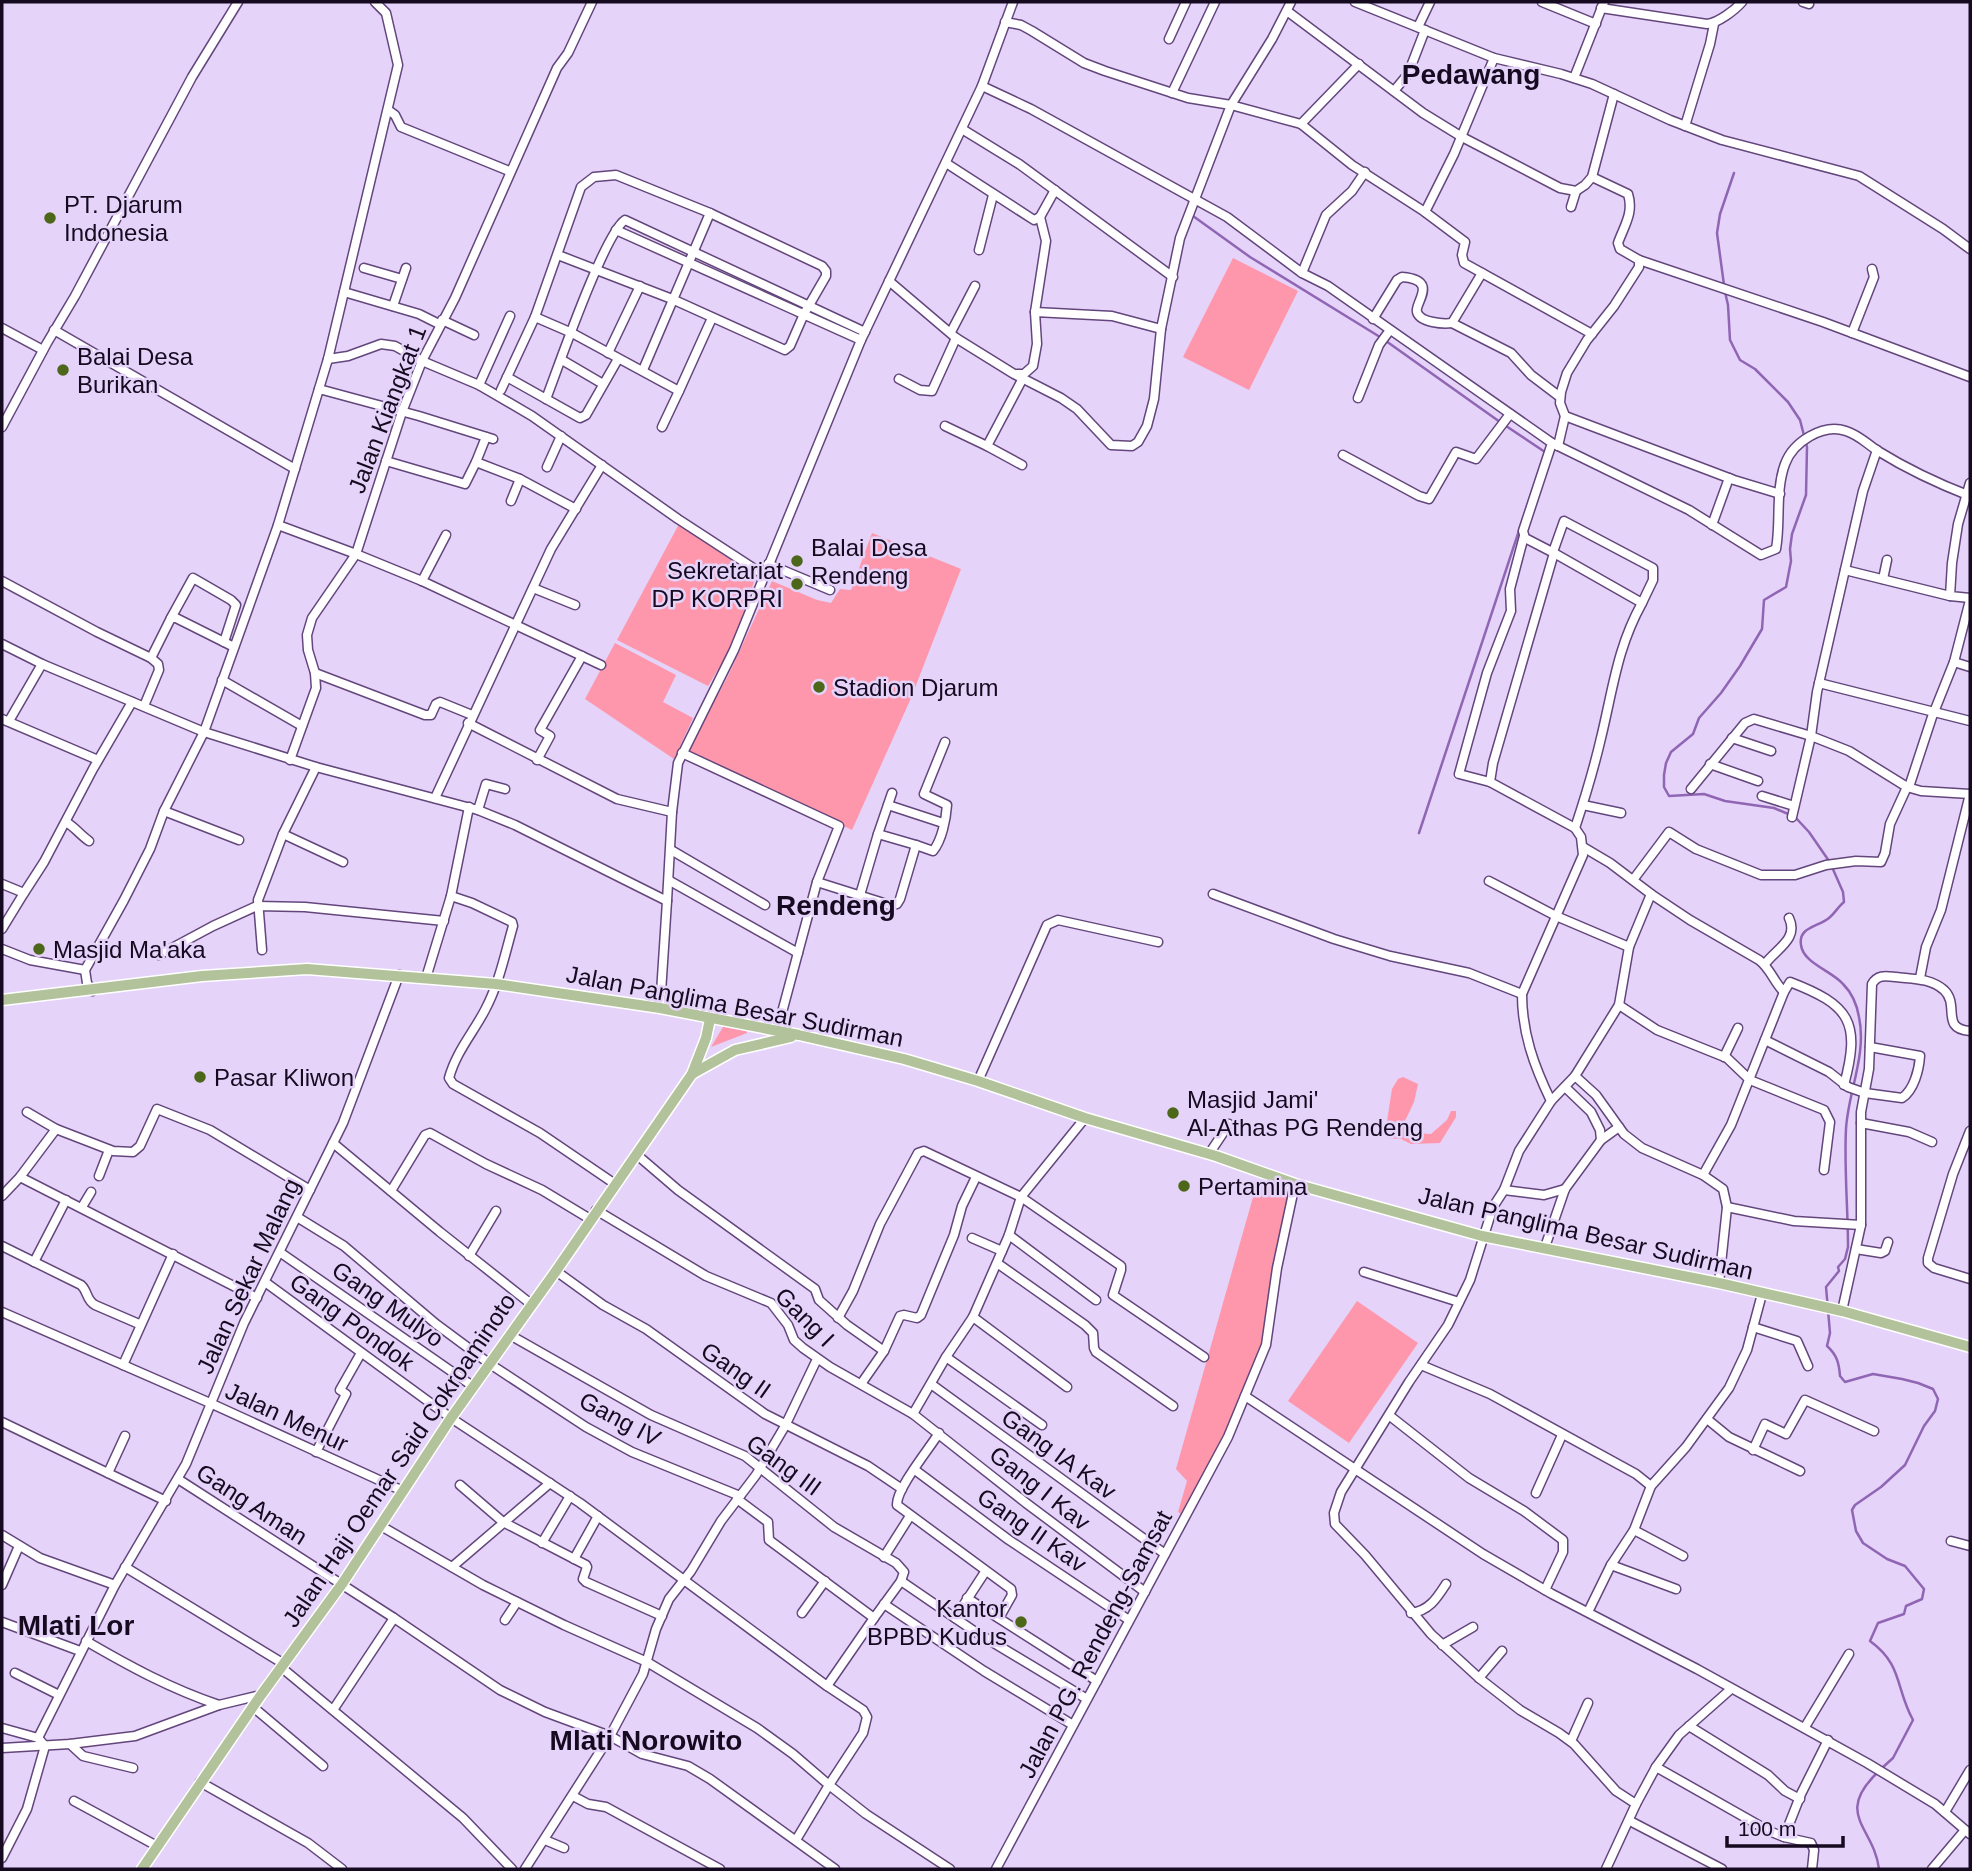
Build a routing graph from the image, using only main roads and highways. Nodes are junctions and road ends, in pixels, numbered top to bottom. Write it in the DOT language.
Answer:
graph roads {
  1 [pos="2,1000"];
  2 [pos="710,1018"];
  3 [pos="799,1035"];
  4 [pos="692,1074"];
  5 [pos="1970,1347"];
  6 [pos="142,1869"];
  1 -- 2 [label="main road, Jalan Panglima Besar Sudirman"];
  2 -- 3 [label="main road, Jalan Panglima Besar Sudirman"];
  2 -- 4 [label="main road"];
  3 -- 4 [label="main road"];
  3 -- 5 [label="main road, Jalan Panglima Besar Sudirman"];
  4 -- 6 [label="main road, Jalan Haji Oemar Said Cokroaminoto"];
}
